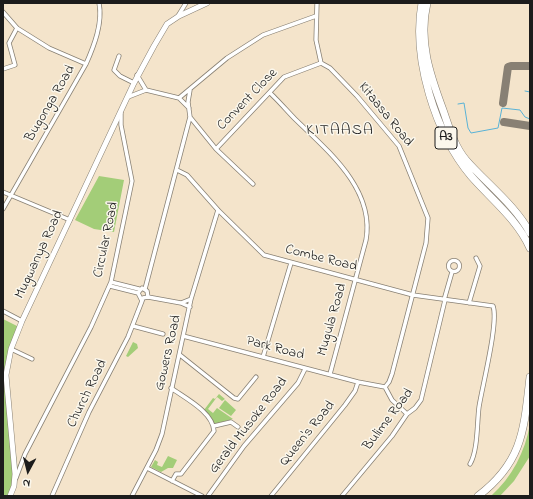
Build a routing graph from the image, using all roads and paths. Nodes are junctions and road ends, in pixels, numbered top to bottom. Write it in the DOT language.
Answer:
graph roads {
  1 [pos="99,3"];
  2 [pos="186,3"];
  3 [pos="207,3"];
  4 [pos="317,3"];
  5 [pos="422,3"];
  6 [pos="427,3"];
  7 [pos="3,12"];
  8 [pos="178,16"];
  9 [pos="316,16"];
  10 [pos="17,28"];
  11 [pos="119,56"];
  12 [pos="321,63"];
  13 [pos="86,64"];
  14 [pos="3,69"];
  15 [pos="137,75"];
  16 [pos="134,83"];
  17 [pos="190,89"];
  18 [pos="146,90"];
  19 [pos="270,93"];
  20 [pos="179,98"];
  21 [pos="266,98"];
  22 [pos="273,98"];
  23 [pos="127,99"];
  24 [pos="189,108"];
  25 [pos="122,111"];
  26 [pos="190,117"];
  27 [pos="216,149"];
  28 [pos="177,170"];
  29 [pos="253,184"];
  30 [pos="3,192"];
  31 [pos="10,197"];
  32 [pos="3,209"];
  33 [pos="218,210"];
  34 [pos="70,220"];
  35 [pos="530,233"];
  36 [pos="530,248"];
  37 [pos="476,258"];
  38 [pos="291,263"];
  39 [pos="452,272"];
  40 [pos="356,280"];
  41 [pos="110,284"];
  42 [pos="145,289"];
  43 [pos="138,291"];
  44 [pos="413,295"];
  45 [pos="148,297"];
  46 [pos="191,299"];
  47 [pos="445,300"];
  48 [pos="142,301"];
  49 [pos="181,303"];
  50 [pos="469,303"];
  51 [pos="190,307"];
  52 [pos="3,311"];
  53 [pos="22,321"];
  54 [pos="133,326"];
  55 [pos="163,334"];
  56 [pos="183,336"];
  57 [pos="11,349"];
  58 [pos="180,355"];
  59 [pos="264,357"];
  60 [pos="32,359"];
  61 [pos="305,369"];
  62 [pos="330,374"];
  63 [pos="256,377"];
  64 [pos="530,377"];
  65 [pos="358,382"];
  66 [pos="385,387"];
  67 [pos="171,388"];
  68 [pos="530,409"];
  69 [pos="407,414"];
  70 [pos="214,426"];
  71 [pos="238,427"];
  72 [pos="470,464"];
  73 [pos="147,468"];
  74 [pos="172,480"];
  75 [pos="14,486"];
  76 [pos="10,496"];
  77 [pos="52,496"];
  78 [pos="132,496"];
  79 [pos="202,496"];
  80 [pos="208,496"];
  81 [pos="271,496"];
  82 [pos="342,496"];
  83 [pos="478,496"];
  84 [pos="486,496"];
  1 -- 13 [label="street, Bugonga Road"];
  2 -- 8 [label="street"];
  3 -- 8 [label="street, Circular Road"];
  4 -- 9 [label="street"];
  5 -- 36 [label="highway, A3"];
  6 -- 35 [label="highway, A3"];
  7 -- 10 [label="street"];
  8 -- 15 [label="street, Circular Road"];
  9 -- 12 [label="street"];
  9 -- 17 [label="street"];
  10 -- 13 [label="street"];
  10 -- 14 [label="street"];
  11 -- 16 [label="street"];
  12 -- 19 [label="street, Convent Close"];
  12 -- 44 [label="street, Kitaasa Road"];
  13 -- 31 [label="street, Bugonga Road"];
  15 -- 16 [label="street, Circular Road"];
  15 -- 18 [label="street"];
  16 -- 23 [label="street, Circular Road"];
  17 -- 20 [label="street"];
  17 -- 24 [label="street"];
  18 -- 20 [label="street"];
  18 -- 23 [label="street"];
  19 -- 21 [label="street, Convent Close"];
  19 -- 22 [label="street, Mugula Road"];
  20 -- 24 [label="street"];
  21 -- 22 [label="street"];
  21 -- 27 [label="street, Convent Close"];
  22 -- 40 [label="street, Mugula Road"];
  23 -- 25 [label="street, Circular Road"];
  24 -- 26 [label="street"];
  25 -- 34 [label="street, Mugwanya Road"];
  25 -- 41 [label="street, Circular Road"];
  26 -- 27 [label="street, Convent Close"];
  26 -- 28 [label="street"];
  27 -- 29 [label="street, Convent Close"];
  28 -- 33 [label="street, Combe Road"];
  28 -- 42 [label="street"];
  30 -- 31 [label="street"];
  31 -- 32 [label="street, Bugonga Road"];
  31 -- 34 [label="street"];
  33 -- 38 [label="street, Combe Road"];
  33 -- 46 [label="street, Gowers Road"];
  34 -- 53 [label="street, Mugwanya Road"];
  37 -- 50 [label="street"];
  38 -- 40 [label="street, Combe Road"];
  38 -- 59 [label="street"];
  39 -- 47 [label="street, Bulime Road"];
  40 -- 44 [label="street, Combe Road"];
  40 -- 62 [label="street, Mugula Road"];
  41 -- 43 [label="street"];
  41 -- 75 [label="street, Circular Road"];
  42 -- 43 [label="street"];
  42 -- 45 [label="street"];
  43 -- 48 [label="street"];
  44 -- 47 [label="street, Combe Road"];
  44 -- 66 [label="street, Kitaasa Road"];
  45 -- 48 [label="street"];
  45 -- 49 [label="street"];
  46 -- 49 [label="street"];
  46 -- 51 [label="street, Gowers Road"];
  47 -- 50 [label="street, Combe Road"];
  47 -- 69 [label="street, Bulime Road"];
  48 -- 54 [label="street, Church Road"];
  49 -- 51 [label="street"];
  50 -- 72 [label="street, Combe Road"];
  51 -- 56 [label="street, Gowers Road"];
  52 -- 53 [label="street"];
  53 -- 57 [label="street, Mugwanya Road"];
  54 -- 55 [label="street"];
  54 -- 77 [label="street, Church Road"];
  56 -- 58 [label="street, Gowers Road"];
  56 -- 59 [label="street, Park Road"];
  57 -- 60 [label="street"];
  57 -- 75 [label="street, Mugwanya Road"];
  58 -- 63 [label="street"];
  58 -- 67 [label="street, Gowers Road"];
  59 -- 61 [label="street, Park Road"];
  61 -- 62 [label="street, Park Road"];
  61 -- 80 [label="street, Gerald Musoke Road"];
  62 -- 65 [label="street, Park Road"];
  64 -- 83 [label="highway"];
  65 -- 66 [label="street, Park Road"];
  65 -- 81 [label="street, Queen's Road"];
  66 -- 69 [label="street"];
  67 -- 70 [label="street"];
  67 -- 73 [label="street, Gowers Road"];
  68 -- 84 [label="highway"];
  69 -- 82 [label="street, Bulime Road"];
  70 -- 71 [label="street"];
  70 -- 74 [label="street"];
  73 -- 74 [label="street"];
  73 -- 78 [label="street, Gowers Road"];
  74 -- 79 [label="street"];
  75 -- 76 [label="street, Circular Road"];
}
